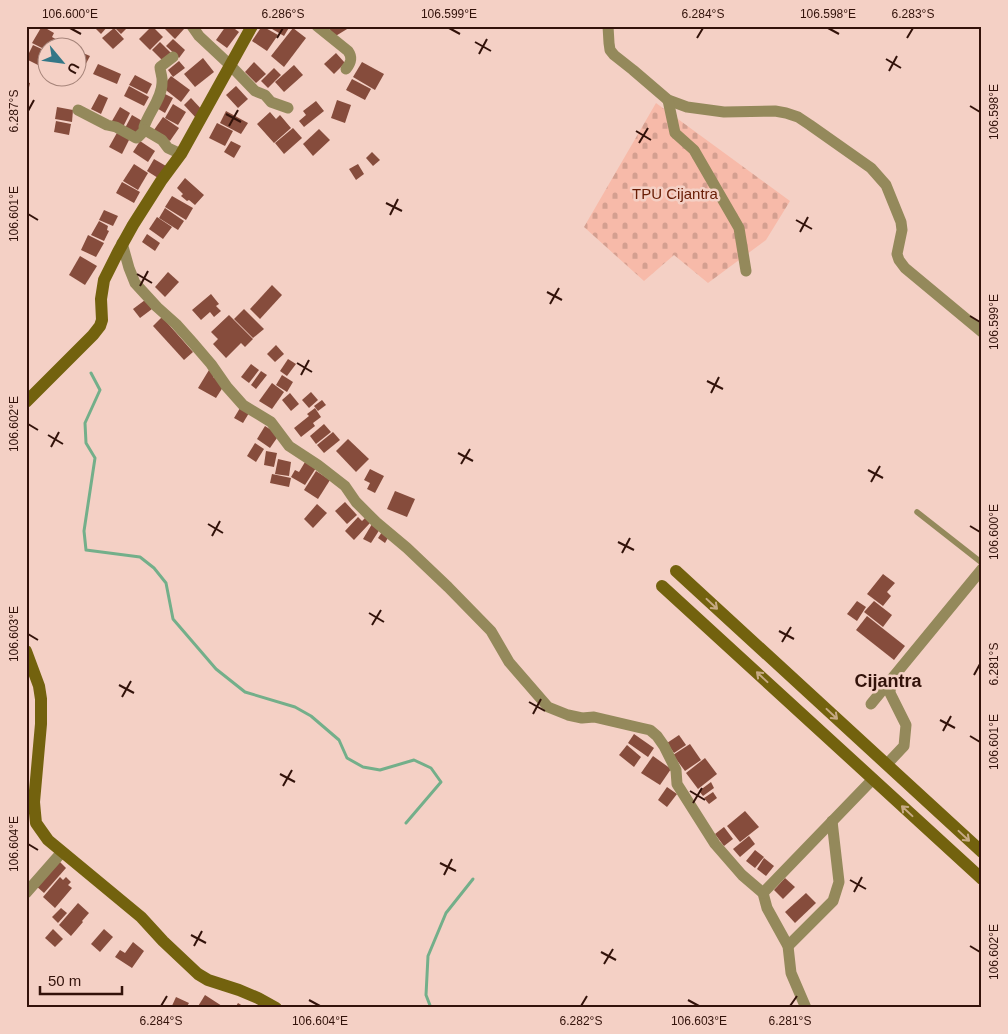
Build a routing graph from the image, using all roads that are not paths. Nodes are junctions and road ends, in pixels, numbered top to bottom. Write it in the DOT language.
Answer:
graph roads {
  1 [pos="192,26"];
  2 [pos="252,26"];
  3 [pos="316,26"];
  4 [pos="608,26"];
  5 [pos="172,57"];
  6 [pos="230,65"];
  7 [pos="346,69"];
  8 [pos="668,100"];
  9 [pos="288,108"];
  10 [pos="78,110"];
  11 [pos="145,130"];
  12 [pos="181,154"];
  13 [pos="122,243"];
  14 [pos="746,271"];
  15 [pos="982,332"];
  16 [pos="26,402"];
  17 [pos="917,512"];
  18 [pos="982,563"];
  19 [pos="982,570"];
  20 [pos="676,571"];
  21 [pos="662,586"];
  22 [pos="26,651"];
  23 [pos="790,676"];
  24 [pos="891,680"];
  25 [pos="776,691"];
  26 [pos="871,704"];
  27 [pos="886,764"];
  28 [pos="873,779"];
  29 [pos="946,819"];
  30 [pos="832,821"];
  31 [pos="933,834"];
  32 [pos="62,852"];
  33 [pos="982,852"];
  34 [pos="982,879"];
  35 [pos="26,893"];
  36 [pos="763,893"];
  37 [pos="788,946"];
  38 [pos="276,1008"];
  39 [pos="806,1008"];
  1 -- 6 [label="street"];
  2 -- 6 [label="street"];
  3 -- 7 [label="street"];
  4 -- 8 [label="street"];
  5 -- 11 [label="street"];
  6 -- 9 [label="street"];
  6 -- 12 [label="street"];
  8 -- 14 [label="street"];
  8 -- 15 [label="street"];
  10 -- 11 [label="street"];
  11 -- 12 [label="street"];
  12 -- 13 [label="street"];
  13 -- 16 [label="street"];
  13 -- 36 [label="street"];
  17 -- 18 [label="lane"];
  19 -- 24 [label="street"];
  20 -- 23 [label="street, one-way"];
  25 -- 21 [label="street, one-way"];
  22 -- 32 [label="street"];
  23 -- 25 [label="street"];
  23 -- 27 [label="street, one-way"];
  24 -- 26 [label="street"];
  24 -- 27 [label="street"];
  25 -- 28 [label="street"];
  27 -- 29 [label="street"];
  28 -- 30 [label="street"];
  31 -- 28 [label="street, one-way"];
  29 -- 31 [label="street"];
  29 -- 33 [label="street, one-way"];
  30 -- 36 [label="street"];
  30 -- 37 [label="street"];
  31 -- 34 [label="street"];
  32 -- 35 [label="street"];
  32 -- 38 [label="street"];
  36 -- 37 [label="street"];
  37 -- 39 [label="street"];
}
